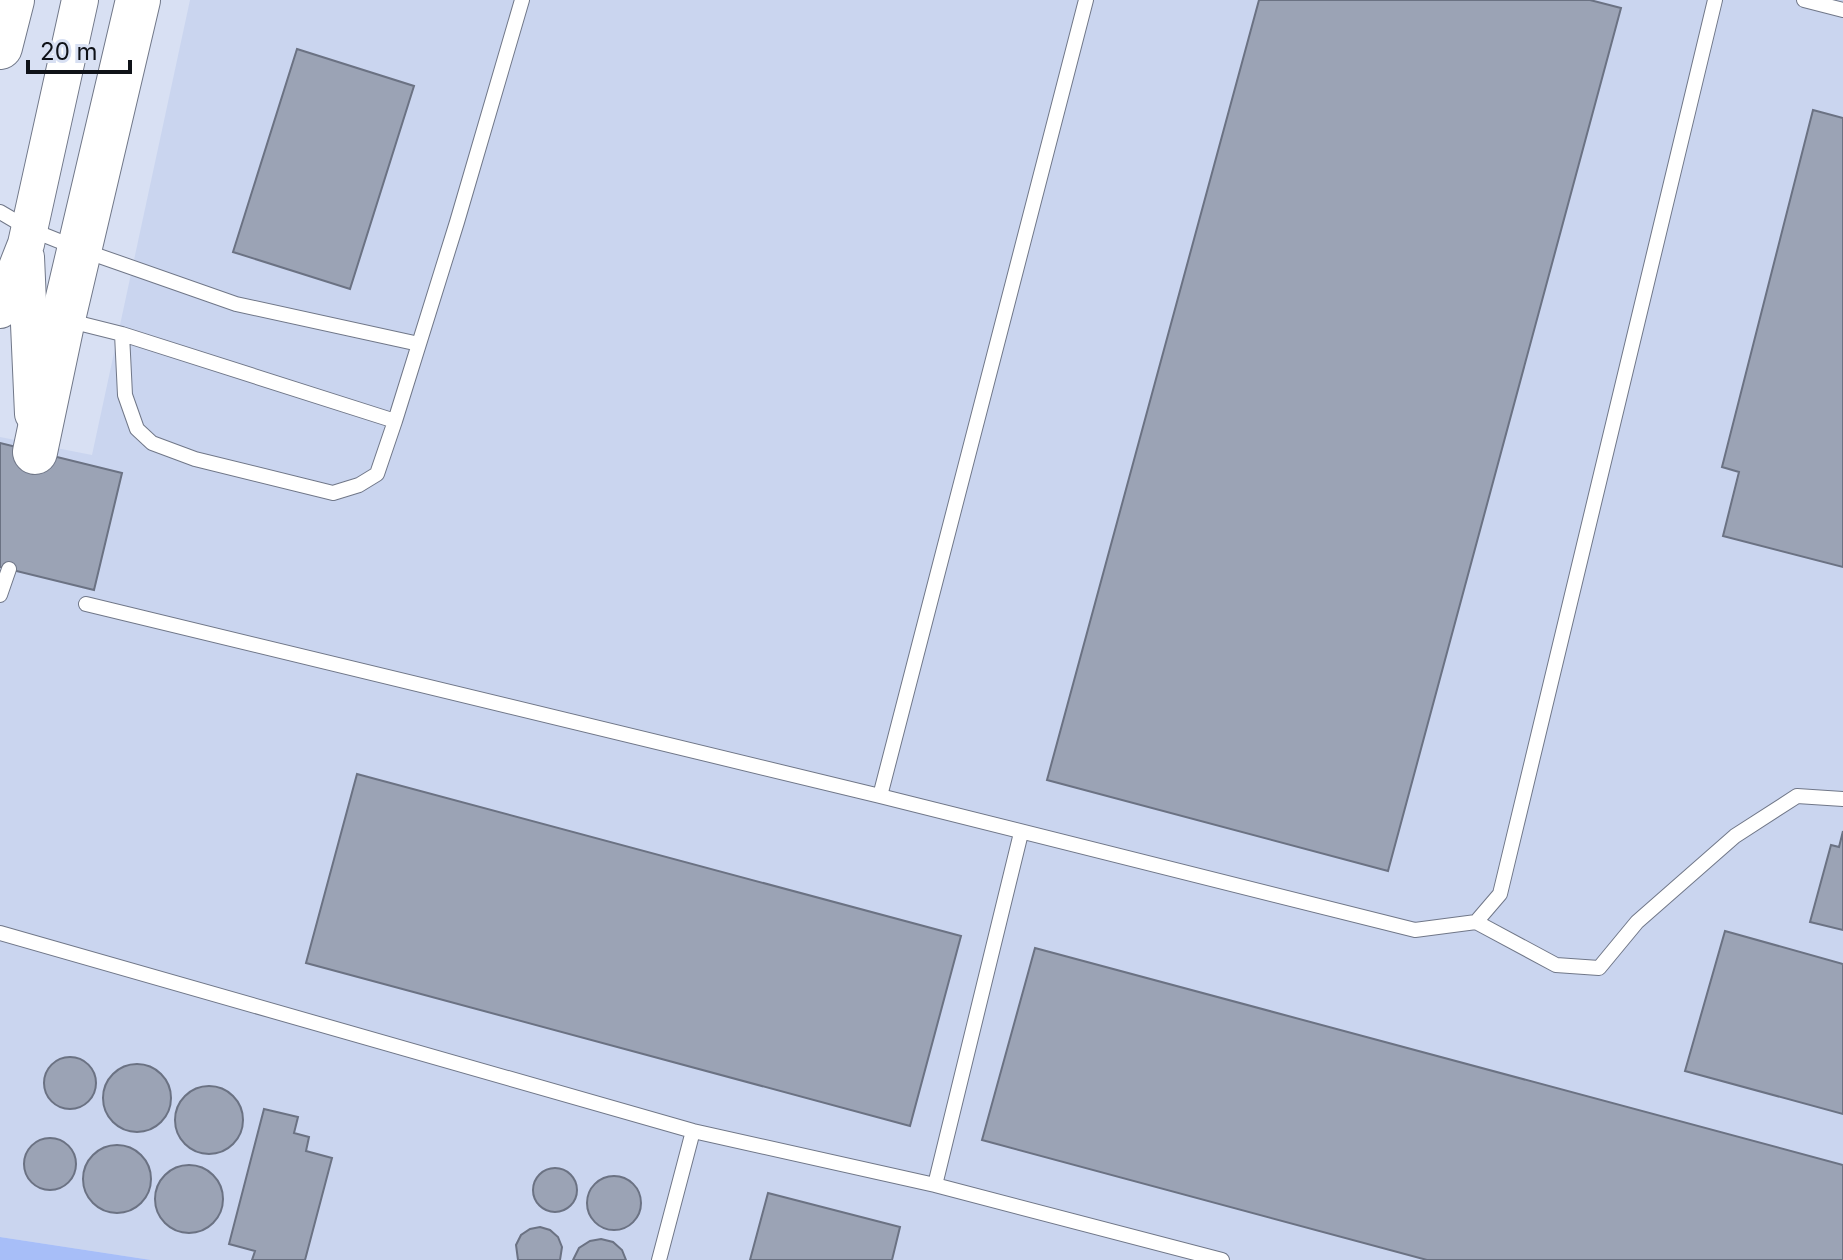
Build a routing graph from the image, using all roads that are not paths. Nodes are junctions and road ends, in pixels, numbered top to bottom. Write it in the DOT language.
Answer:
graph roads {
  1 [pos="12,0"];
  2 [pos="80,0"];
  3 [pos="138,0"];
  4 [pos="522,0"];
  5 [pos="1086,0"];
  6 [pos="1715,0"];
  7 [pos="1804,0"];
  8 [pos="1843,10"];
  9 [pos="0,47"];
  10 [pos="18,228"];
  11 [pos="79,249"];
  12 [pos="0,310"];
  13 [pos="63,319"];
  14 [pos="122,334"];
  15 [pos="419,344"];
  16 [pos="395,421"];
  17 [pos="35,452"];
  18 [pos="9,569"];
  19 [pos="0,595"];
  20 [pos="86,604"];
  21 [pos="880,796"];
  22 [pos="1843,799"];
  23 [pos="1021,833"];
  24 [pos="1476,922"];
  25 [pos="0,933"];
  26 [pos="693,1131"];
  27 [pos="935,1185"];
  28 [pos="659,1260"];
  29 [pos="1222,1260"];
  1 -- 9 [label="highway"];
  2 -- 10 [label="street"];
  3 -- 11 [label="highway"];
  4 -- 15 [label="lane"];
  5 -- 21 [label="lane"];
  6 -- 24 [label="lane"];
  7 -- 8 [label="lane"];
  10 -- 11 [label="lane"];
  10 -- 12 [label="street"];
  10 -- 17 [label="street"];
  11 -- 13 [label="highway"];
  11 -- 15 [label="lane"];
  13 -- 14 [label="lane"];
  13 -- 17 [label="highway"];
  14 -- 16 [label="lane"];
  14 -- 16 [label="lane"];
  15 -- 16 [label="lane"];
  18 -- 19 [label="lane"];
  20 -- 21 [label="lane"];
  21 -- 23 [label="lane"];
  22 -- 24 [label="lane"];
  23 -- 24 [label="lane"];
  23 -- 27 [label="lane"];
  25 -- 26 [label="lane"];
  26 -- 27 [label="lane"];
  26 -- 28 [label="lane"];
  27 -- 29 [label="lane"];
}
